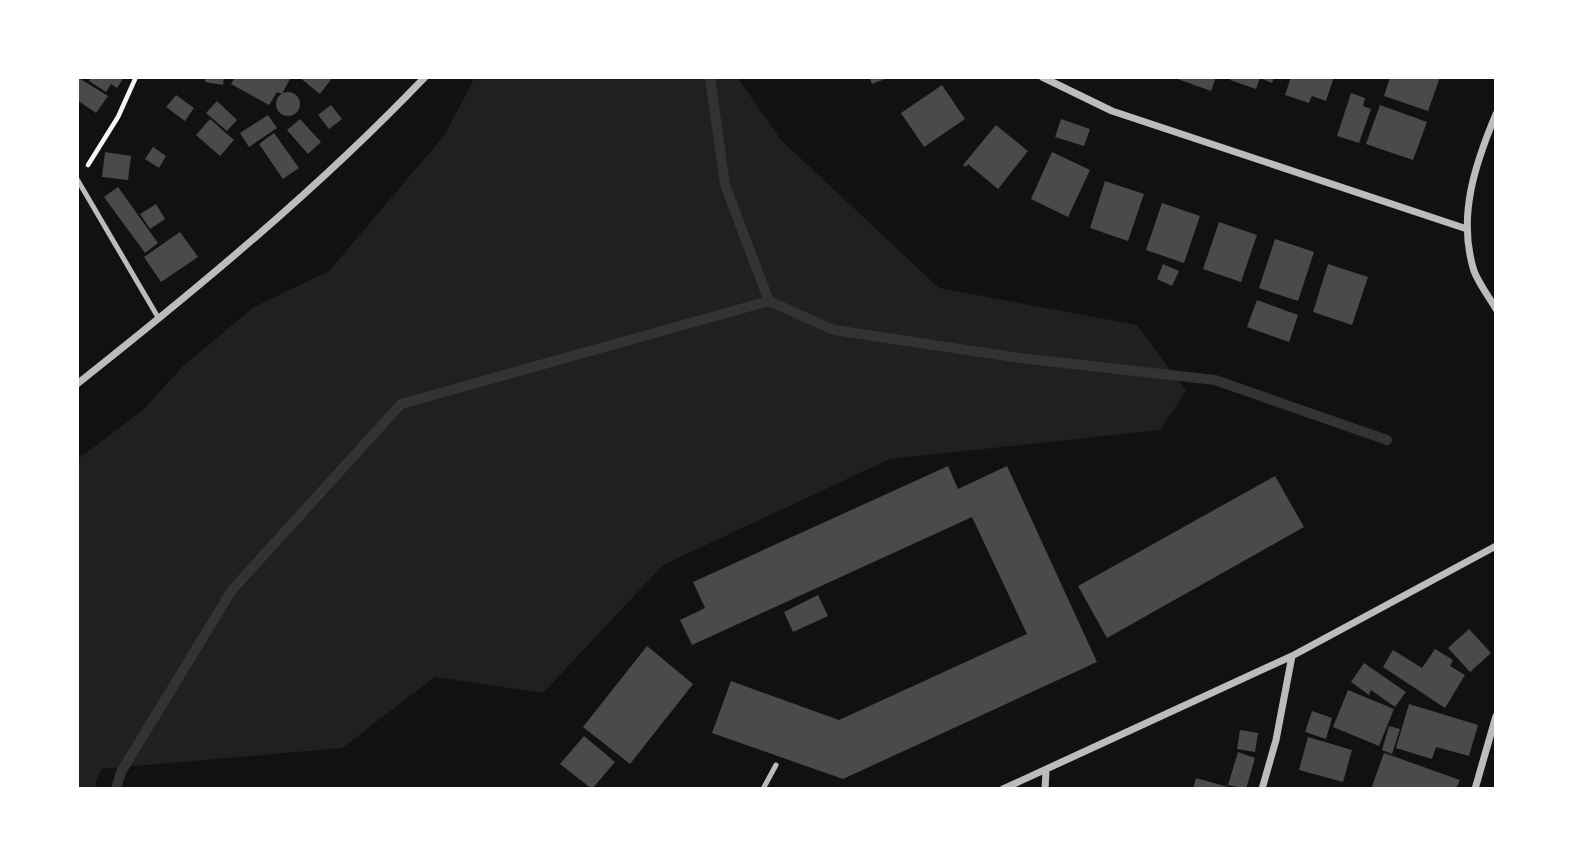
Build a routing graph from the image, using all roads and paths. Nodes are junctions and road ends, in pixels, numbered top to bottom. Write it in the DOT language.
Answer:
graph roads {
  1 [pos="136,77"];
  2 [pos="425,77"];
  3 [pos="1042,77"];
  4 [pos="1496,114"];
  5 [pos="79,180"];
  6 [pos="1467,229"];
  7 [pos="1496,309"];
  8 [pos="159,319"];
  9 [pos="77,384"];
  10 [pos="1496,546"];
  11 [pos="1292,656"];
  12 [pos="1496,716"];
  13 [pos="776,765"];
  14 [pos="1046,772"];
  15 [pos="763,789"];
  16 [pos="1003,789"];
  17 [pos="1045,789"];
  18 [pos="1262,789"];
  19 [pos="1475,789"];
  1 -- 5 [label="path"];
  2 -- 8 [label="street"];
  3 -- 6 [label="street"];
  4 -- 6 [label="street"];
  5 -- 8 [label="lane"];
  6 -- 7 [label="street"];
  8 -- 9 [label="street"];
  10 -- 11 [label="street"];
  11 -- 14 [label="street"];
  11 -- 18 [label="street"];
  12 -- 19 [label="street"];
  13 -- 15 [label="lane"];
  14 -- 16 [label="street"];
  14 -- 17 [label="street"];
}
